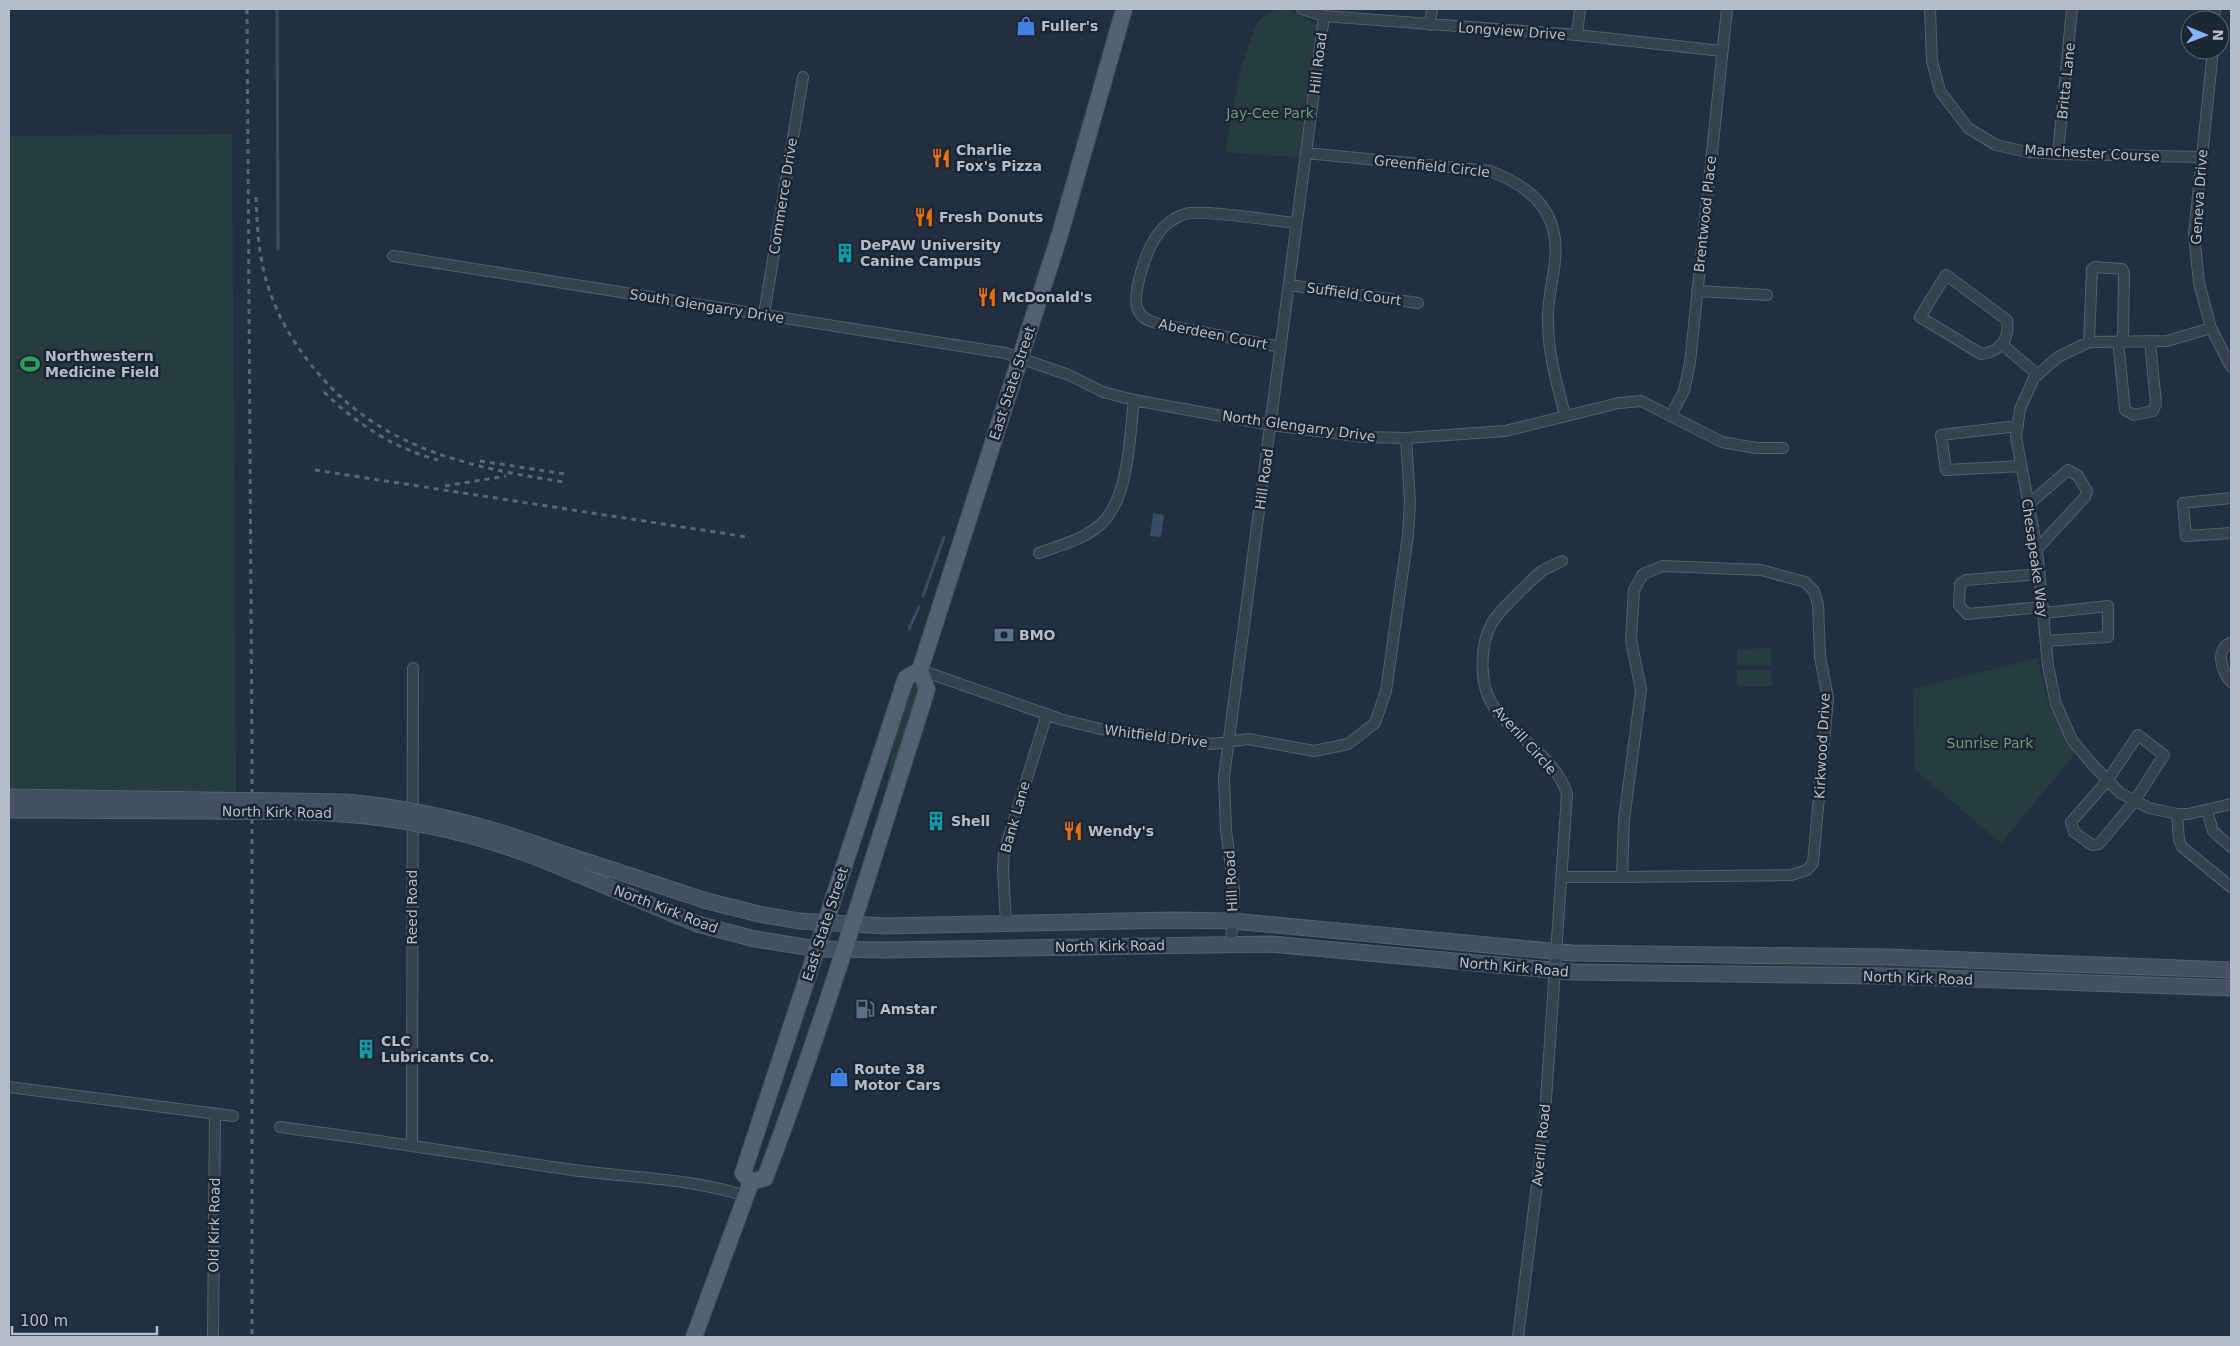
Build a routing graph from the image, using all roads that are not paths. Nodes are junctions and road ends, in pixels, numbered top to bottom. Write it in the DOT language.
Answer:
graph roads {
  1 [pos="1124,9"];
  2 [pos="1302,9"];
  3 [pos="1432,9"];
  4 [pos="1580,9"];
  5 [pos="1727,9"];
  6 [pos="1930,9"];
  7 [pos="2072,9"];
  8 [pos="1324,16"];
  9 [pos="1430,25"];
  10 [pos="1577,36"];
  11 [pos="1722,51"];
  12 [pos="2212,60"];
  13 [pos="803,77"];
  14 [pos="1306,154"];
  15 [pos="2058,154"];
  16 [pos="2201,157"];
  17 [pos="1296,223"];
  18 [pos="393,256"];
  19 [pos="1289,285"];
  20 [pos="1697,291"];
  21 [pos="1768,295"];
  22 [pos="1418,303"];
  23 [pos="764,314"];
  24 [pos="2211,328"];
  25 [pos="2120,341"];
  26 [pos="2150,341"];
  27 [pos="2090,342"];
  28 [pos="2003,345"];
  29 [pos="1281,347"];
  30 [pos="1021,357"];
  31 [pos="2231,367"];
  32 [pos="2038,375"];
  33 [pos="1134,400"];
  34 [pos="1564,415"];
  35 [pos="1671,415"];
  36 [pos="1272,425"];
  37 [pos="2018,426"];
  38 [pos="1406,438"];
  39 [pos="1783,448"];
  40 [pos="2021,466"];
  41 [pos="2231,498"];
  42 [pos="2028,504"];
  43 [pos="2231,533"];
  44 [pos="2037,549"];
  45 [pos="1038,553"];
  46 [pos="1562,561"];
  47 [pos="2040,574"];
  48 [pos="2044,610"];
  49 [pos="2046,641"];
  50 [pos="2231,643"];
  51 [pos="413,668"];
  52 [pos="920,670"];
  53 [pos="2231,682"];
  54 [pos="1047,714"];
  55 [pos="1228,742"];
  56 [pos="2107,781"];
  57 [pos="9,797"];
  58 [pos="2134,802"];
  59 [pos="2231,804"];
  60 [pos="9,810"];
  61 [pos="2207,811"];
  62 [pos="2177,814"];
  63 [pos="2231,847"];
  64 [pos="556,858"];
  65 [pos="1561,877"];
  66 [pos="1622,877"];
  67 [pos="2231,887"];
  68 [pos="1233,921"];
  69 [pos="826,922"];
  70 [pos="1006,923"];
  71 [pos="852,924"];
  72 [pos="1231,943"];
  73 [pos="818,948"];
  74 [pos="843,950"];
  75 [pos="1555,952"];
  76 [pos="1554,970"];
  77 [pos="2231,970"];
  78 [pos="2231,988"];
  79 [pos="9,1087"];
  80 [pos="215,1114"];
  81 [pos="233,1116"];
  82 [pos="280,1127"];
  83 [pos="412,1146"];
  84 [pos="749,1189"];
  85 [pos="213,1337"];
  86 [pos="694,1337"];
  87 [pos="1518,1337"];
  1 -- 30 [label="main road, East State Street"];
  2 -- 8 [label="street, Longview Drive"];
  3 -- 9 [label="street"];
  4 -- 10 [label="street"];
  5 -- 11 [label="street, Brentwood Place"];
  6 -- 15 [label="street, Manchester Course"];
  7 -- 15 [label="street, Britta Lane"];
  8 -- 9 [label="street, Longview Drive"];
  8 -- 14 [label="street, Hill Road"];
  9 -- 10 [label="street, Longview Drive"];
  10 -- 11 [label="street, Longview Drive"];
  11 -- 20 [label="street, Brentwood Place"];
  12 -- 16 [label="street, Geneva Drive"];
  13 -- 23 [label="street, Commerce Drive"];
  14 -- 17 [label="street, Hill Road"];
  14 -- 34 [label="street, Greenfield Circle"];
  15 -- 16 [label="street, Manchester Course"];
  16 -- 24 [label="street, Geneva Drive"];
  17 -- 19 [label="street, Hill Road"];
  17 -- 29 [label="street, Aberdeen Court"];
  18 -- 23 [label="street, South Glengarry Drive"];
  19 -- 22 [label="street, Suffield Court"];
  19 -- 29 [label="street, Hill Road"];
  20 -- 21 [label="street"];
  20 -- 35 [label="street, Brentwood Place"];
  23 -- 30 [label="street, South Glengarry Drive"];
  24 -- 26 [label="street, Chesapeake Way"];
  24 -- 31 [label="street, Geneva Drive"];
  25 -- 26 [label="street, Chesapeake Way"];
  25 -- 26 [label="street"];
  25 -- 27 [label="street, Chesapeake Way"];
  25 -- 27 [label="street"];
  27 -- 32 [label="street, Chesapeake Way"];
  28 -- 28 [label="street"];
  28 -- 32 [label="street"];
  29 -- 36 [label="street, Hill Road"];
  30 -- 33 [label="street, North Glengarry Drive"];
  30 -- 52 [label="main road, East State Street"];
  32 -- 37 [label="street, Chesapeake Way"];
  33 -- 36 [label="street, North Glengarry Drive"];
  33 -- 45 [label="street"];
  34 -- 35 [label="street, North Glengarry Drive"];
  34 -- 38 [label="street, North Glengarry Drive"];
  35 -- 39 [label="street, North Glengarry Drive"];
  36 -- 38 [label="street, North Glengarry Drive"];
  36 -- 55 [label="street, Hill Road"];
  37 -- 40 [label="street, Chesapeake Way"];
  37 -- 40 [label="street"];
  38 -- 55 [label="street, Whitfield Drive"];
  40 -- 42 [label="street, Chesapeake Way"];
  41 -- 43 [label="street"];
  42 -- 44 [label="street, Chesapeake Way"];
  42 -- 44 [label="street"];
  44 -- 47 [label="street, Chesapeake Way"];
  46 -- 65 [label="street, Averill Circle"];
  47 -- 48 [label="street, Chesapeake Way"];
  47 -- 48 [label="street"];
  48 -- 49 [label="street, Chesapeake Way"];
  48 -- 49 [label="street"];
  49 -- 56 [label="street, Chesapeake Way"];
  50 -- 53 [label="street"];
  51 -- 83 [label="street, Reed Road"];
  52 -- 54 [label="street, Whitfield Drive"];
  52 -- 69 [label="main road, East State Street"];
  52 -- 71 [label="main road, East State Street"];
  54 -- 55 [label="street, Whitfield Drive"];
  54 -- 70 [label="street, Bank Lane"];
  55 -- 68 [label="street, Hill Road"];
  56 -- 58 [label="street, Chesapeake Way"];
  56 -- 58 [label="street"];
  56 -- 58 [label="street"];
  57 -- 64 [label="main road, North Kirk Road, bridge"];
  58 -- 62 [label="street, Chesapeake Way"];
  59 -- 61 [label="street, Chesapeake Way"];
  60 -- 64 [label="main road, North Kirk Road, bridge"];
  61 -- 62 [label="street, Chesapeake Way"];
  61 -- 63 [label="street"];
  62 -- 67 [label="street"];
  64 -- 69 [label="main road, North Kirk Road"];
  64 -- 73 [label="main road, North Kirk Road"];
  65 -- 66 [label="street, Kirkwood Drive"];
  65 -- 75 [label="street, Averill Circle"];
  66 -- 66 [label="street, Kirkwood Drive"];
  68 -- 70 [label="main road, North Kirk Road"];
  68 -- 72 [label="street, Hill Road"];
  68 -- 75 [label="main road, North Kirk Road"];
  69 -- 71 [label="main road, North Kirk Road"];
  69 -- 73 [label="main road, East State Street"];
  70 -- 71 [label="main road, North Kirk Road"];
  71 -- 74 [label="main road, East State Street"];
  72 -- 74 [label="main road, North Kirk Road"];
  72 -- 76 [label="main road, North Kirk Road"];
  73 -- 74 [label="main road, North Kirk Road"];
  73 -- 84 [label="main road, East State Street"];
  74 -- 84 [label="main road, East State Street"];
  75 -- 76 [label="street, Averill Road"];
  75 -- 77 [label="main road, North Kirk Road"];
  76 -- 78 [label="main road, North Kirk Road"];
  76 -- 87 [label="street, Averill Road"];
  79 -- 80 [label="street"];
  80 -- 81 [label="street"];
  80 -- 85 [label="street, Old Kirk Road"];
  82 -- 83 [label="street"];
  83 -- 84 [label="street"];
  84 -- 86 [label="main road"];
}
